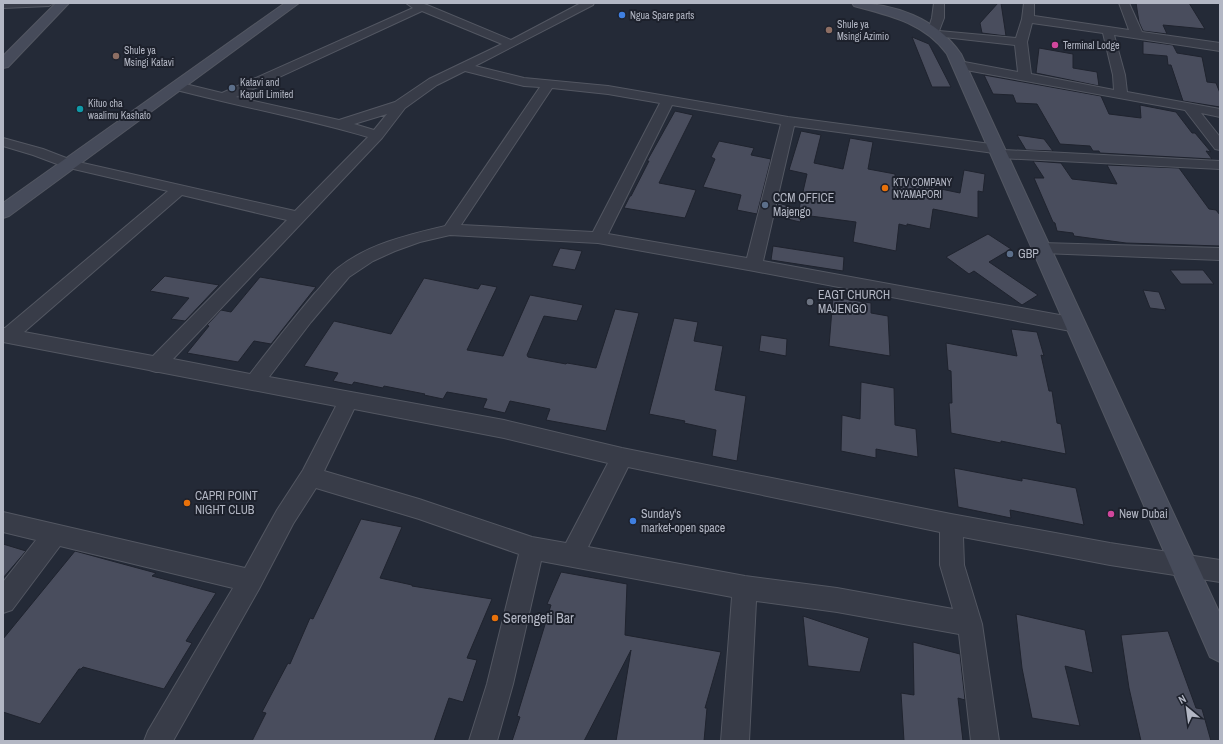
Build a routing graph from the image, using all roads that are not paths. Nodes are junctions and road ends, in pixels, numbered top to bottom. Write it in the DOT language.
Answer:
graph roads {
  1 [pos="49,3"];
  2 [pos="63,3"];
  3 [pos="293,3"];
  4 [pos="410,3"];
  5 [pos="589,3"];
  6 [pos="858,3"];
  7 [pos="939,3"];
  8 [pos="1029,3"];
  9 [pos="1124,3"];
  10 [pos="3,5"];
  11 [pos="423,7"];
  12 [pos="1028,19"];
  13 [pos="936,32"];
  14 [pos="1108,32"];
  15 [pos="1137,35"];
  16 [pos="1021,42"];
  17 [pos="511,44"];
  18 [pos="1218,50"];
  19 [pos="3,64"];
  20 [pos="959,65"];
  21 [pos="463,67"];
  22 [pos="1025,78"];
  23 [pos="548,84"];
  24 [pos="177,86"];
  25 [pos="1121,95"];
  26 [pos="222,98"];
  27 [pos="668,100"];
  28 [pos="400,105"];
  29 [pos="1189,107"];
  30 [pos="1220,113"];
  31 [pos="788,121"];
  32 [pos="341,124"];
  33 [pos="377,135"];
  34 [pos="3,142"];
  35 [pos="1220,146"];
  36 [pos="999,152"];
  37 [pos="70,164"];
  38 [pos="1220,165"];
  39 [pos="180,189"];
  40 [pos="3,212"];
  41 [pos="297,217"];
  42 [pos="450,230"];
  43 [pos="598,238"];
  44 [pos="1042,248"];
  45 [pos="1220,254"];
  46 [pos="754,265"];
  47 [pos="1076,325"];
  48 [pos="5,335"];
  49 [pos="156,365"];
  50 [pos="254,382"];
  51 [pos="349,400"];
  52 [pos="622,457"];
  53 [pos="311,477"];
  54 [pos="3,522"];
  55 [pos="951,524"];
  56 [pos="55,534"];
  57 [pos="532,548"];
  58 [pos="572,556"];
  59 [pos="1184,566"];
  60 [pos="1220,571"];
  61 [pos="251,581"];
  62 [pos="745,588"];
  63 [pos="3,601"];
  64 [pos="970,624"];
  65 [pos="1220,647"];
  66 [pos="158,741"];
  67 [pos="483,741"];
  68 [pos="736,741"];
  69 [pos="985,741"];
  1 -- 10 [label="street"];
  2 -- 19 [label="street"];
  3 -- 24 [label="street"];
  4 -- 11 [label="street"];
  5 -- 17 [label="street"];
  6 -- 13 [label="street"];
  7 -- 13 [label="street"];
  8 -- 12 [label="street"];
  9 -- 15 [label="street"];
  11 -- 17 [label="street"];
  11 -- 26 [label="street"];
  12 -- 14 [label="street"];
  12 -- 16 [label="street"];
  13 -- 16 [label="street"];
  13 -- 20 [label="street"];
  14 -- 15 [label="street"];
  14 -- 25 [label="street"];
  15 -- 18 [label="street"];
  16 -- 22 [label="street"];
  17 -- 21 [label="street"];
  20 -- 22 [label="street"];
  20 -- 36 [label="street"];
  21 -- 23 [label="street"];
  21 -- 28 [label="street"];
  22 -- 25 [label="street"];
  23 -- 27 [label="street"];
  23 -- 42 [label="street"];
  24 -- 26 [label="street"];
  24 -- 37 [label="street"];
  25 -- 29 [label="street"];
  26 -- 32 [label="street"];
  27 -- 31 [label="street"];
  27 -- 43 [label="street"];
  28 -- 32 [label="street"];
  28 -- 33 [label="street"];
  29 -- 30 [label="street"];
  29 -- 35 [label="street"];
  31 -- 36 [label="street"];
  31 -- 46 [label="street"];
  32 -- 33 [label="street"];
  33 -- 41 [label="street"];
  34 -- 37 [label="street"];
  36 -- 38 [label="street"];
  36 -- 44 [label="street"];
  37 -- 39 [label="street"];
  37 -- 40 [label="street"];
  39 -- 41 [label="street"];
  39 -- 48 [label="street"];
  41 -- 49 [label="street"];
  42 -- 43 [label="street"];
  42 -- 50 [label="street"];
  43 -- 46 [label="street"];
  44 -- 45 [label="street"];
  44 -- 47 [label="street"];
  46 -- 47 [label="street"];
  47 -- 59 [label="street"];
  48 -- 49 [label="street"];
  49 -- 50 [label="street"];
  50 -- 51 [label="street"];
  51 -- 52 [label="street"];
  51 -- 53 [label="street"];
  52 -- 55 [label="street"];
  52 -- 58 [label="street"];
  53 -- 57 [label="street"];
  53 -- 61 [label="street"];
  54 -- 56 [label="street"];
  55 -- 59 [label="street"];
  55 -- 64 [label="street"];
  56 -- 61 [label="street"];
  56 -- 63 [label="street"];
  57 -- 58 [label="street"];
  57 -- 67 [label="street"];
  58 -- 62 [label="street"];
  59 -- 60 [label="street"];
  59 -- 65 [label="street"];
  61 -- 66 [label="street"];
  62 -- 64 [label="street"];
  62 -- 68 [label="street"];
  64 -- 69 [label="street"];
}
